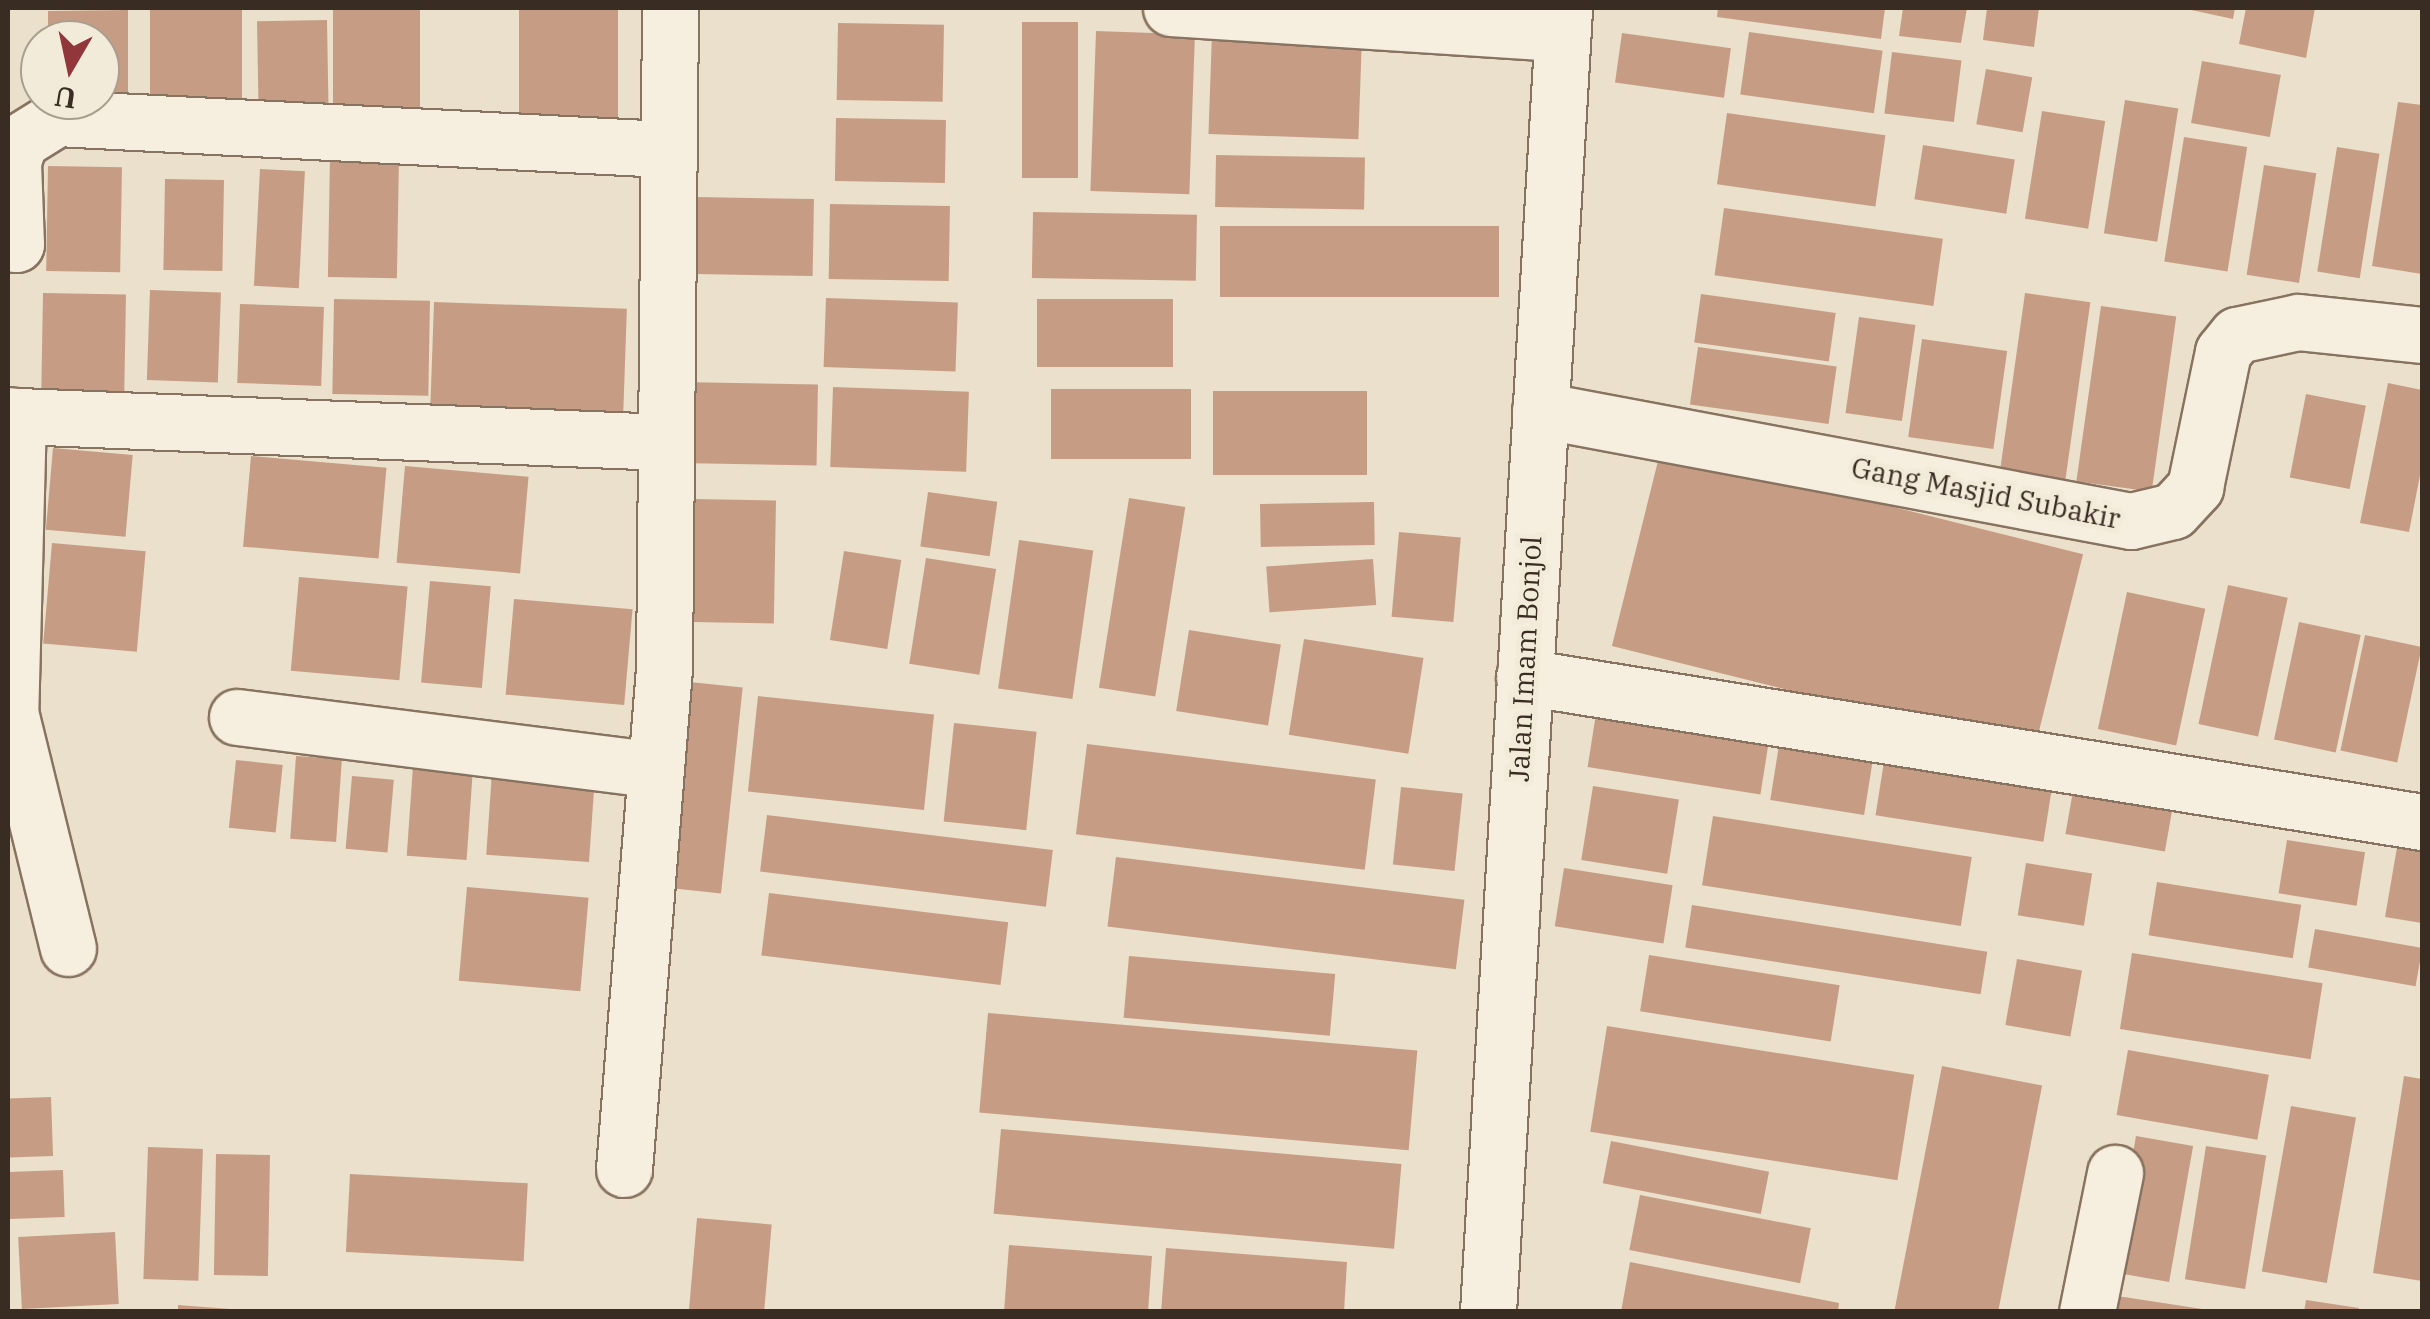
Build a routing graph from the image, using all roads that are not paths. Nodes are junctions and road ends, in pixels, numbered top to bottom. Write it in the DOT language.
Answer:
graph roads {
  1 [pos="670,8"];
  2 [pos="1171,8"];
  3 [pos="1562,20"];
  4 [pos="665,149"];
  5 [pos="8,243"];
  6 [pos="2422,335"];
  7 [pos="1540,410"];
  8 [pos="13,416"];
  9 [pos="664,442"];
  10 [pos="1524,676"];
  11 [pos="9,712"];
  12 [pos="237,718"];
  13 [pos="656,770"];
  14 [pos="2422,822"];
  15 [pos="68,948"];
  16 [pos="624,1168"];
  17 [pos="2115,1172"];
  18 [pos="1488,1312"];
  19 [pos="2087,1312"];
  1 -- 4 [label="street"];
  2 -- 3 [label="street"];
  3 -- 7 [label="street, Jalan Imam Bonjol"];
  4 -- 5 [label="street"];
  4 -- 9 [label="street"];
  6 -- 7 [label="street, Gang Masjid Subakir"];
  7 -- 10 [label="street, Jalan Imam Bonjol"];
  8 -- 9 [label="street"];
  8 -- 11 [label="street"];
  9 -- 13 [label="street"];
  10 -- 14 [label="street"];
  10 -- 18 [label="street, Jalan Imam Bonjol"];
  11 -- 15 [label="street"];
  12 -- 13 [label="street"];
  13 -- 16 [label="street"];
  17 -- 19 [label="street"];
}
